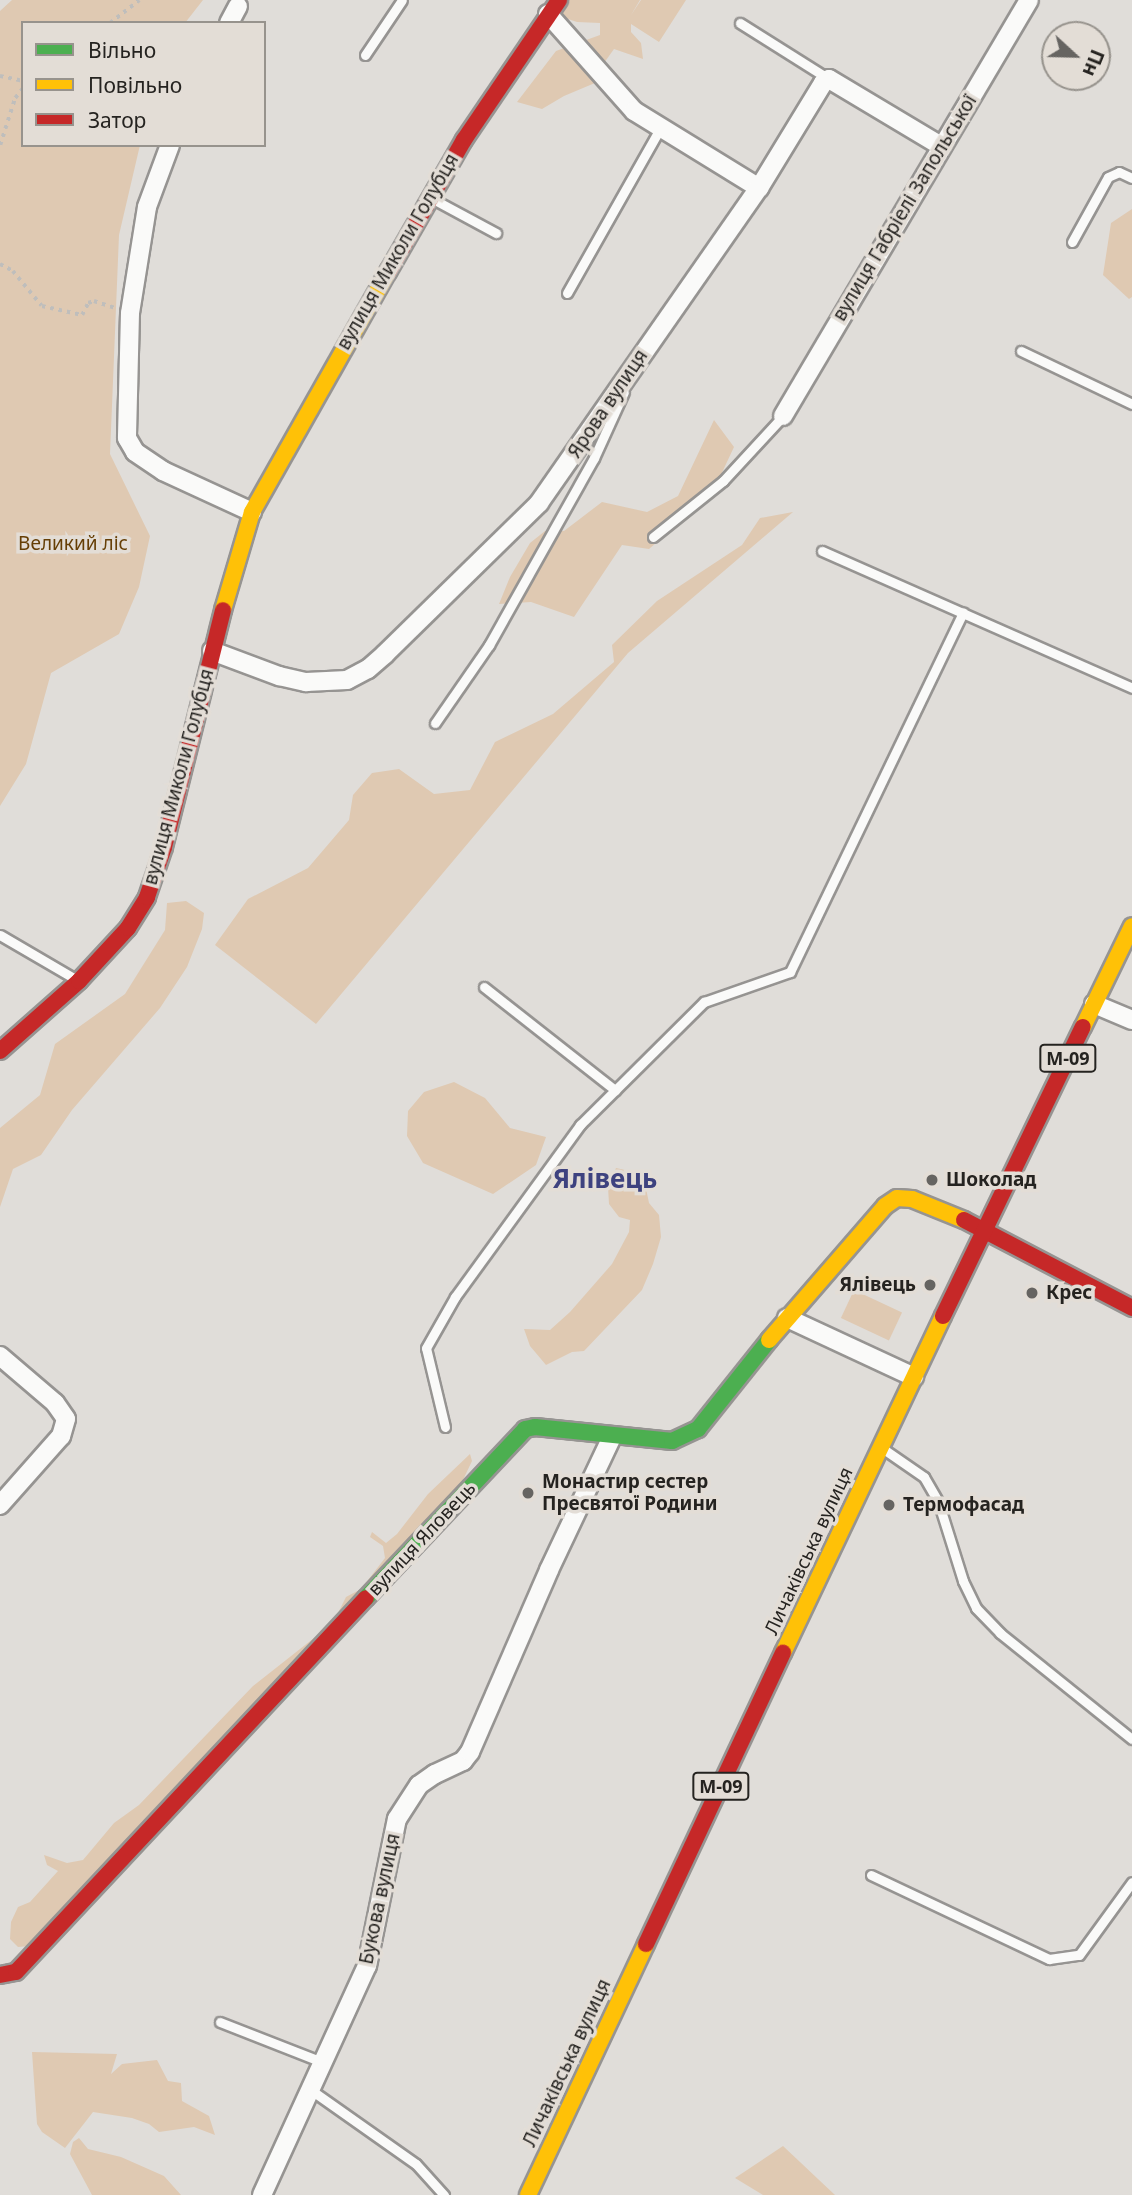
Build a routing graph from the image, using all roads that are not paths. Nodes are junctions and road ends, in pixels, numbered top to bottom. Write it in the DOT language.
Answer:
graph roads {
  1 [pos="402,0"];
  2 [pos="1029,0"];
  3 [pos="238,6"];
  4 [pos="554,7"];
  5 [pos="230,21"];
  6 [pos="740,23"];
  7 [pos="365,55"];
  8 [pos="829,79"];
  9 [pos="661,127"];
  10 [pos="941,146"];
  11 [pos="169,147"];
  12 [pos="1132,178"];
  13 [pos="760,188"];
  14 [pos="430,197"];
  15 [pos="496,233"];
  16 [pos="1072,242"];
  17 [pos="567,293"];
  18 [pos="1021,351"];
  19 [pos="636,361"];
  20 [pos="1132,404"];
  21 [pos="782,416"];
  22 [pos="252,512"];
  23 [pos="653,537"];
  24 [pos="822,551"];
  25 [pos="963,613"];
  26 [pos="212,651"];
  27 [pos="1132,686"];
  28 [pos="435,723"];
  29 [pos="1132,926"];
  30 [pos="0,936"];
  31 [pos="79,981"];
  32 [pos="484,988"];
  33 [pos="1094,1004"];
  34 [pos="1132,1020"];
  35 [pos="0,1051"];
  36 [pos="615,1090"];
  37 [pos="986,1229"];
  38 [pos="1132,1308"];
  39 [pos="787,1318"];
  40 [pos="0,1356"];
  41 [pos="914,1377"];
  42 [pos="445,1427"];
  43 [pos="612,1437"];
  44 [pos="880,1447"];
  45 [pos="0,1505"];
  46 [pos="1132,1739"];
  47 [pos="871,1875"];
  48 [pos="1132,1882"];
  49 [pos="0,1975"];
  50 [pos="220,2022"];
  51 [pos="322,2063"];
  52 [pos="311,2090"];
  53 [pos="262,2195"];
  54 [pos="444,2195"];
  55 [pos="528,2195"];
  1 -- 7 [label="lane"];
  2 -- 10 [label="street, вулиця Габріелі Запольської"];
  3 -- 5 [label="street"];
  4 -- 9 [label="street"];
  4 -- 14 [label="street, вулиця Миколи Голубця"];
  6 -- 8 [label="lane"];
  8 -- 10 [label="street"];
  8 -- 13 [label="street, Ярова вулиця"];
  9 -- 13 [label="street"];
  9 -- 17 [label="lane"];
  10 -- 21 [label="street, вулиця Габріелі Запольської"];
  11 -- 22 [label="street"];
  12 -- 16 [label="lane"];
  13 -- 19 [label="street, Ярова вулиця"];
  14 -- 15 [label="lane"];
  14 -- 22 [label="street, вулиця Миколи Голубця"];
  18 -- 20 [label="lane"];
  19 -- 26 [label="street, Ярова вулиця"];
  19 -- 28 [label="lane"];
  21 -- 23 [label="lane"];
  22 -- 26 [label="street, вулиця Миколи Голубця"];
  24 -- 25 [label="lane"];
  25 -- 27 [label="lane"];
  25 -- 36 [label="lane"];
  26 -- 31 [label="street, вулиця Миколи Голубця"];
  29 -- 33 [label="street, Личаківська вулиця / М-09"];
  30 -- 31 [label="lane"];
  31 -- 35 [label="street, вулиця Миколи Голубця"];
  32 -- 36 [label="lane"];
  33 -- 34 [label="street"];
  33 -- 37 [label="street, Личаківська вулиця / М-09"];
  36 -- 42 [label="lane"];
  37 -- 38 [label="street"];
  37 -- 39 [label="street, вулиця Яловець"];
  37 -- 41 [label="street, Личаківська вулиця / М-09"];
  39 -- 41 [label="street"];
  39 -- 43 [label="street, вулиця Яловець"];
  40 -- 45 [label="street"];
  41 -- 44 [label="street, Личаківська вулиця / М-09"];
  43 -- 49 [label="street, вулиця Яловець"];
  43 -- 51 [label="street, Букова вулиця"];
  44 -- 46 [label="lane"];
  44 -- 55 [label="street, Личаківська вулиця / М-09"];
  47 -- 48 [label="lane"];
  50 -- 51 [label="lane"];
  51 -- 52 [label="street, Букова вулиця"];
  52 -- 53 [label="street, Букова вулиця"];
  52 -- 54 [label="lane"];
}
